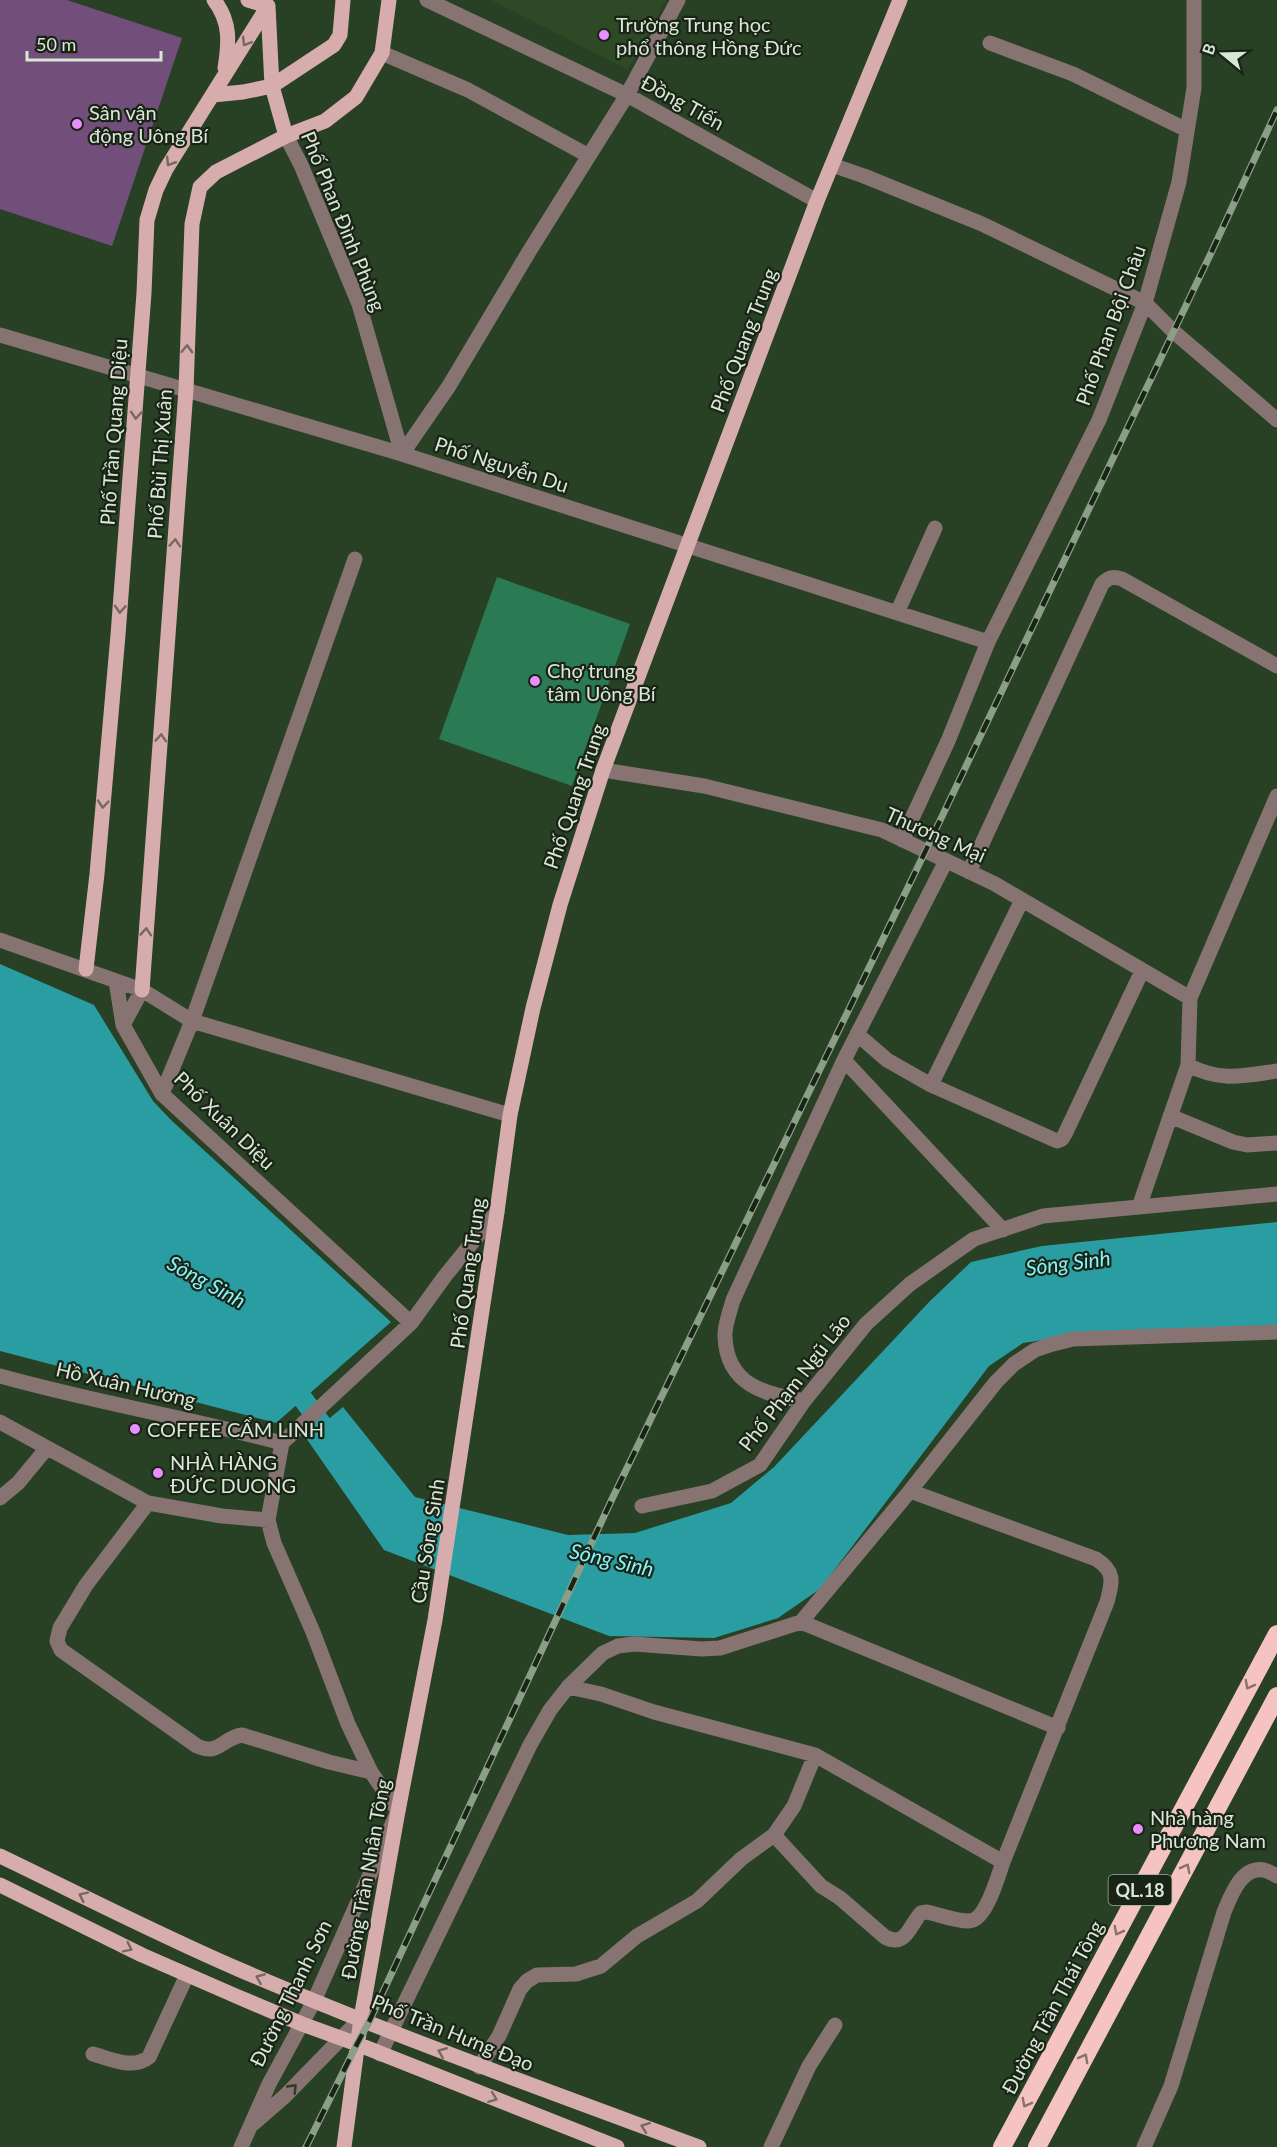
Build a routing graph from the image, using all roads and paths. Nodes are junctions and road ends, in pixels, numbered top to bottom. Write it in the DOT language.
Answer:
graph roads {
  1 [pos="214,0"];
  2 [pos="248,0"];
  3 [pos="343,0"];
  4 [pos="389,0"];
  5 [pos="427,0"];
  6 [pos="678,0"];
  7 [pos="900,0"];
  8 [pos="1194,0"];
  9 [pos="268,3"];
  10 [pos="990,43"];
  11 [pos="382,53"];
  12 [pos="224,77"];
  13 [pos="272,86"];
  14 [pos="213,95"];
  15 [pos="627,95"];
  16 [pos="1187,130"];
  17 [pos="286,136"];
  18 [pos="589,156"];
  19 [pos="832,165"];
  20 [pos="817,201"];
  21 [pos="1145,303"];
  22 [pos="0,335"];
  23 [pos="139,374"];
  24 [pos="186,390"];
  25 [pos="1277,420"];
  26 [pos="402,454"];
  27 [pos="934,528"];
  28 [pos="687,544"];
  29 [pos="355,559"];
  30 [pos="897,613"];
  31 [pos="988,642"];
  32 [pos="1277,666"];
  33 [pos="603,770"];
  34 [pos="1277,796"];
  35 [pos="902,840"];
  36 [pos="946,861"];
  37 [pos="969,872"];
  38 [pos="1022,900"];
  39 [pos="0,940"];
  40 [pos="86,969"];
  41 [pos="1142,971"];
  42 [pos="116,981"];
  43 [pos="142,990"];
  44 [pos="1190,998"];
  45 [pos="192,1021"];
  46 [pos="123,1025"];
  47 [pos="857,1034"];
  48 [pos="844,1060"];
  49 [pos="1188,1065"];
  50 [pos="1277,1071"];
  51 [pos="931,1085"];
  52 [pos="162,1094"];
  53 [pos="510,1115"];
  54 [pos="1170,1116"];
  55 [pos="1277,1143"];
  56 [pos="1277,1194"];
  57 [pos="1139,1207"];
  58 [pos="497,1212"];
  59 [pos="1003,1230"];
  60 [pos="411,1323"];
  61 [pos="1277,1332"];
  62 [pos="0,1376"];
  63 [pos="804,1401"];
  64 [pos="0,1422"];
  65 [pos="282,1443"];
  66 [pos="47,1448"];
  67 [pos="459,1467"];
  68 [pos="910,1491"];
  69 [pos="0,1498"];
  70 [pos="148,1503"];
  71 [pos="642,1506"];
  72 [pos="267,1520"];
  73 [pos="435,1620"];
  74 [pos="801,1622"];
  75 [pos="1277,1634"];
  76 [pos="568,1687"];
  77 [pos="1277,1696"];
  78 [pos="1058,1728"];
  79 [pos="815,1755"];
  80 [pos="371,1772"];
  81 [pos="398,1811"];
  82 [pos="774,1835"];
  83 [pos="0,1856"];
  84 [pos="1003,1862"];
  85 [pos="1277,1876"];
  86 [pos="0,1885"];
  87 [pos="187,1975"];
  88 [pos="314,2001"];
  89 [pos="361,2018"];
  90 [pos="302,2024"];
  91 [pos="835,2025"];
  92 [pos="392,2031"];
  93 [pos="341,2038"];
  94 [pos="357,2044"];
  95 [pos="93,2054"];
  96 [pos="380,2054"];
  97 [pos="479,2067"];
  98 [pos="250,2127"];
  99 [pos="240,2147"];
  100 [pos="344,2147"];
  101 [pos="617,2147"];
  102 [pos="699,2147"];
  103 [pos="771,2147"];
  104 [pos="1002,2147"];
  105 [pos="1037,2147"];
  106 [pos="1144,2147"];
  1 -- 12 [label="main road"];
  2 -- 9 [label="main road"];
  3 -- 13 [label="main road"];
  4 -- 11 [label="main road, Phố Bùi Thị Xuân"];
  5 -- 15 [label="street, Đồng Tiến"];
  6 -- 15 [label="street"];
  7 -- 19 [label="main road, Phố Quang Trung"];
  8 -- 16 [label="street, Phố Phan Bội Châu"];
  9 -- 12 [label="main road, Phố Trần Quang Diệu, one-way"];
  9 -- 13 [label="main road, Phố Phan Đình Phùng"];
  10 -- 16 [label="street"];
  11 -- 17 [label="main road, Phố Bùi Thị Xuân"];
  11 -- 18 [label="street"];
  12 -- 14 [label="main road, Phố Trần Quang Diệu"];
  13 -- 14 [label="main road"];
  13 -- 17 [label="main road, Phố Phan Đình Phùng"];
  14 -- 23 [label="main road, Phố Trần Quang Diệu, one-way"];
  15 -- 18 [label="street"];
  15 -- 20 [label="street, Đồng Tiến"];
  16 -- 21 [label="street, Phố Phan Bội Châu"];
  24 -- 17 [label="main road, Phố Bùi Thị Xuân, one-way"];
  17 -- 26 [label="street, Phố Phan Đình Phùng"];
  18 -- 26 [label="street"];
  19 -- 20 [label="main road, Phố Quang Trung"];
  19 -- 21 [label="street"];
  20 -- 28 [label="main road, Phố Quang Trung"];
  21 -- 25 [label="street"];
  21 -- 31 [label="street, Phố Phan Bội Châu"];
  22 -- 23 [label="street, Phố Nguyễn Du"];
  23 -- 24 [label="street, Phố Nguyễn Du"];
  23 -- 40 [label="main road, Phố Trần Quang Diệu, one-way"];
  24 -- 26 [label="street, Phố Nguyễn Du"];
  43 -- 24 [label="main road, Phố Bùi Thị Xuân, one-way"];
  26 -- 28 [label="street, Phố Nguyễn Du"];
  27 -- 30 [label="street"];
  28 -- 30 [label="street, Phố Nguyễn Du"];
  28 -- 33 [label="main road, Phố Quang Trung"];
  29 -- 45 [label="street"];
  30 -- 31 [label="street, Phố Nguyễn Du"];
  31 -- 35 [label="street, Phố Phan Bội Châu"];
  32 -- 37 [label="street"];
  33 -- 35 [label="street, Thương Mại"];
  33 -- 53 [label="main road, Phố Quang Trung"];
  34 -- 44 [label="street"];
  35 -- 36 [label="street, Thương Mại"];
  36 -- 37 [label="street, Thương Mại"];
  36 -- 47 [label="street"];
  37 -- 38 [label="street, Thương Mại"];
  38 -- 41 [label="street, Thương Mại"];
  38 -- 51 [label="street"];
  39 -- 40 [label="street"];
  40 -- 42 [label="street"];
  41 -- 44 [label="street, Thương Mại"];
  41 -- 51 [label="street"];
  42 -- 43 [label="street"];
  42 -- 46 [label="street, Phố Xuân Diệu"];
  43 -- 45 [label="street"];
  43 -- 46 [label="street, Phố Bùi Thị Xuân"];
  44 -- 49 [label="street"];
  45 -- 52 [label="street"];
  45 -- 53 [label="street"];
  46 -- 52 [label="street, Phố Xuân Diệu"];
  47 -- 48 [label="street"];
  47 -- 51 [label="street"];
  48 -- 59 [label="street"];
  48 -- 63 [label="street"];
  49 -- 50 [label="street"];
  49 -- 54 [label="street"];
  52 -- 60 [label="street, Phố Xuân Diệu"];
  53 -- 58 [label="main road, Phố Quang Trung"];
  54 -- 55 [label="street"];
  54 -- 57 [label="street"];
  56 -- 57 [label="street, Phố Phạm Ngũ Lão"];
  57 -- 59 [label="street, Phố Phạm Ngũ Lão"];
  58 -- 60 [label="street"];
  58 -- 67 [label="main road, Phố Quang Trung"];
  59 -- 63 [label="street, Phố Phạm Ngũ Lão"];
  60 -- 65 [label="street"];
  61 -- 68 [label="street"];
  62 -- 65 [label="street, Hồ Xuân Hương"];
  63 -- 71 [label="street, Phố Phạm Ngũ Lão"];
  64 -- 66 [label="street"];
  65 -- 72 [label="street"];
  66 -- 69 [label="street"];
  66 -- 70 [label="street"];
  67 -- 73 [label="main road, Cầu Sông Sinh"];
  68 -- 74 [label="street"];
  68 -- 78 [label="street"];
  70 -- 72 [label="street"];
  70 -- 80 [label="street"];
  72 -- 80 [label="street"];
  73 -- 81 [label="main road, Đường Trần Nhân Tông"];
  74 -- 76 [label="street"];
  74 -- 78 [label="street"];
  75 -- 104 [label="highway, Đường Trần Thái Tông / QL.18, one-way"];
  76 -- 79 [label="street"];
  76 -- 92 [label="street"];
  105 -- 77 [label="highway, QL.18, one-way"];
  78 -- 84 [label="street"];
  79 -- 82 [label="street"];
  79 -- 84 [label="street"];
  80 -- 81 [label="street"];
  81 -- 88 [label="street, Đường Thanh Sơn"];
  81 -- 89 [label="main road, Đường Trần Nhân Tông"];
  82 -- 84 [label="street"];
  82 -- 97 [label="street"];
  88 -- 83 [label="main road, Phố Trần Hưng Đạo, one-way"];
  85 -- 106 [label="street"];
  86 -- 87 [label="main road, one-way"];
  87 -- 90 [label="main road"];
  87 -- 95 [label="street"];
  88 -- 89 [label="main road, Phố Trần Hưng Đạo"];
  88 -- 90 [label="street, Đường Thanh Sơn"];
  89 -- 92 [label="main road, Phố Trần Hưng Đạo"];
  89 -- 93 [label="street, Đường Thanh Sơn"];
  89 -- 94 [label="main road, Đường Trần Nhân Tông"];
  90 -- 93 [label="main road"];
  90 -- 98 [label="street, Đường Thanh Sơn"];
  91 -- 103 [label="street"];
  92 -- 96 [label="street"];
  97 -- 92 [label="main road, Phố Trần Hưng Đạo, one-way"];
  93 -- 94 [label="main road"];
  98 -- 93 [label="street, Đường Thanh Sơn, one-way"];
  94 -- 96 [label="main road"];
  94 -- 100 [label="main road, Đường Trần Nhân Tông"];
  96 -- 101 [label="main road, one-way"];
  102 -- 97 [label="main road, Phố Trần Hưng Đạo, one-way"];
  98 -- 99 [label="street, Đường Thanh Sơn"];
}
